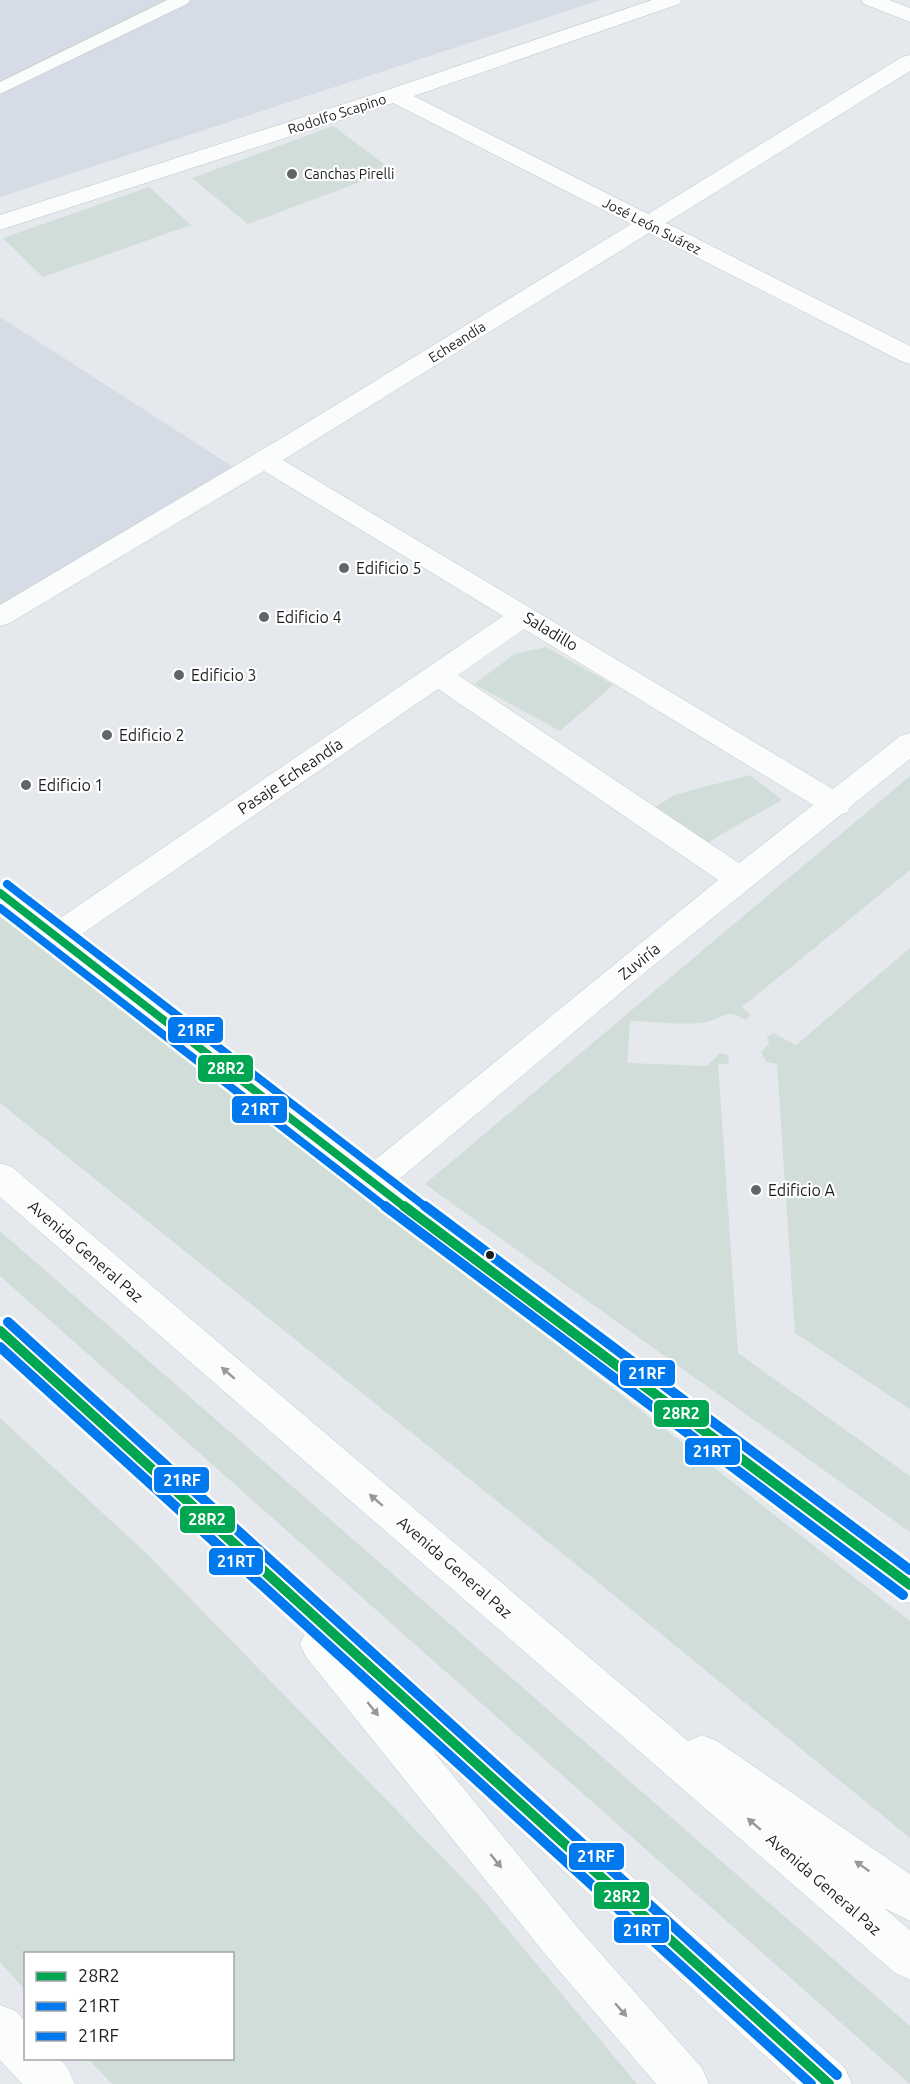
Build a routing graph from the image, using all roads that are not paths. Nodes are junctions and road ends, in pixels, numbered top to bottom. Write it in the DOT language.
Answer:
graph roads {
  1 [pos="672,0"];
  2 [pos="871,0"];
  3 [pos="172,2"];
  4 [pos="910,16"];
  5 [pos="910,62"];
  6 [pos="0,89"];
  7 [pos="395,95"];
  8 [pos="0,223"];
  9 [pos="648,225"];
  10 [pos="910,356"];
  11 [pos="265,460"];
  12 [pos="525,615"];
  13 [pos="0,617"];
  14 [pos="438,675"];
  15 [pos="910,743"];
  16 [pos="836,804"];
  17 [pos="741,880"];
  18 [pos="0,893"];
  19 [pos="55,937"];
  20 [pos="0,1177"];
  21 [pos="372,1182"];
  22 [pos="0,1331"];
  23 [pos="257,1566"];
  24 [pos="910,1586"];
  25 [pos="549,1647"];
  26 [pos="910,1900"];
  27 [pos="910,1958"];
  28 [pos="0,2027"];
  29 [pos="24,2053"];
  30 [pos="31,2060"];
  31 [pos="52,2084"];
  32 [pos="686,2084"];
  33 [pos="829,2084"];
  1 -- 7 [label="main road, Rodolfo Scapino"];
  2 -- 4 [label="main road"];
  3 -- 6 [label="lane"];
  5 -- 9 [label="main road, Echeandía"];
  7 -- 8 [label="main road, Rodolfo Scapino"];
  7 -- 9 [label="main road, José León Suárez"];
  9 -- 10 [label="main road, José León Suárez"];
  9 -- 11 [label="main road, Echeandía"];
  11 -- 12 [label="main road, Saladillo"];
  11 -- 13 [label="main road, Echeandía"];
  12 -- 14 [label="main road, Pasaje Echeandía"];
  12 -- 16 [label="main road, Saladillo"];
  14 -- 17 [label="main road"];
  14 -- 19 [label="main road, Pasaje Echeandía"];
  15 -- 16 [label="main road, Zuviría"];
  16 -- 17 [label="main road, Zuviría"];
  17 -- 21 [label="main road, Zuviría"];
  18 -- 19 [label="main road"];
  19 -- 21 [label="main road"];
  25 -- 20 [label="main road, Avenida General Paz, one-way"];
  21 -- 24 [label="main road"];
  22 -- 23 [label="main road"];
  23 -- 32 [label="main road, one-way"];
  23 -- 33 [label="main road"];
  26 -- 25 [label="main road, one-way"];
  27 -- 25 [label="main road, Avenida General Paz, one-way"];
  28 -- 29 [label="main road"];
  30 -- 31 [label="main road"];
}
